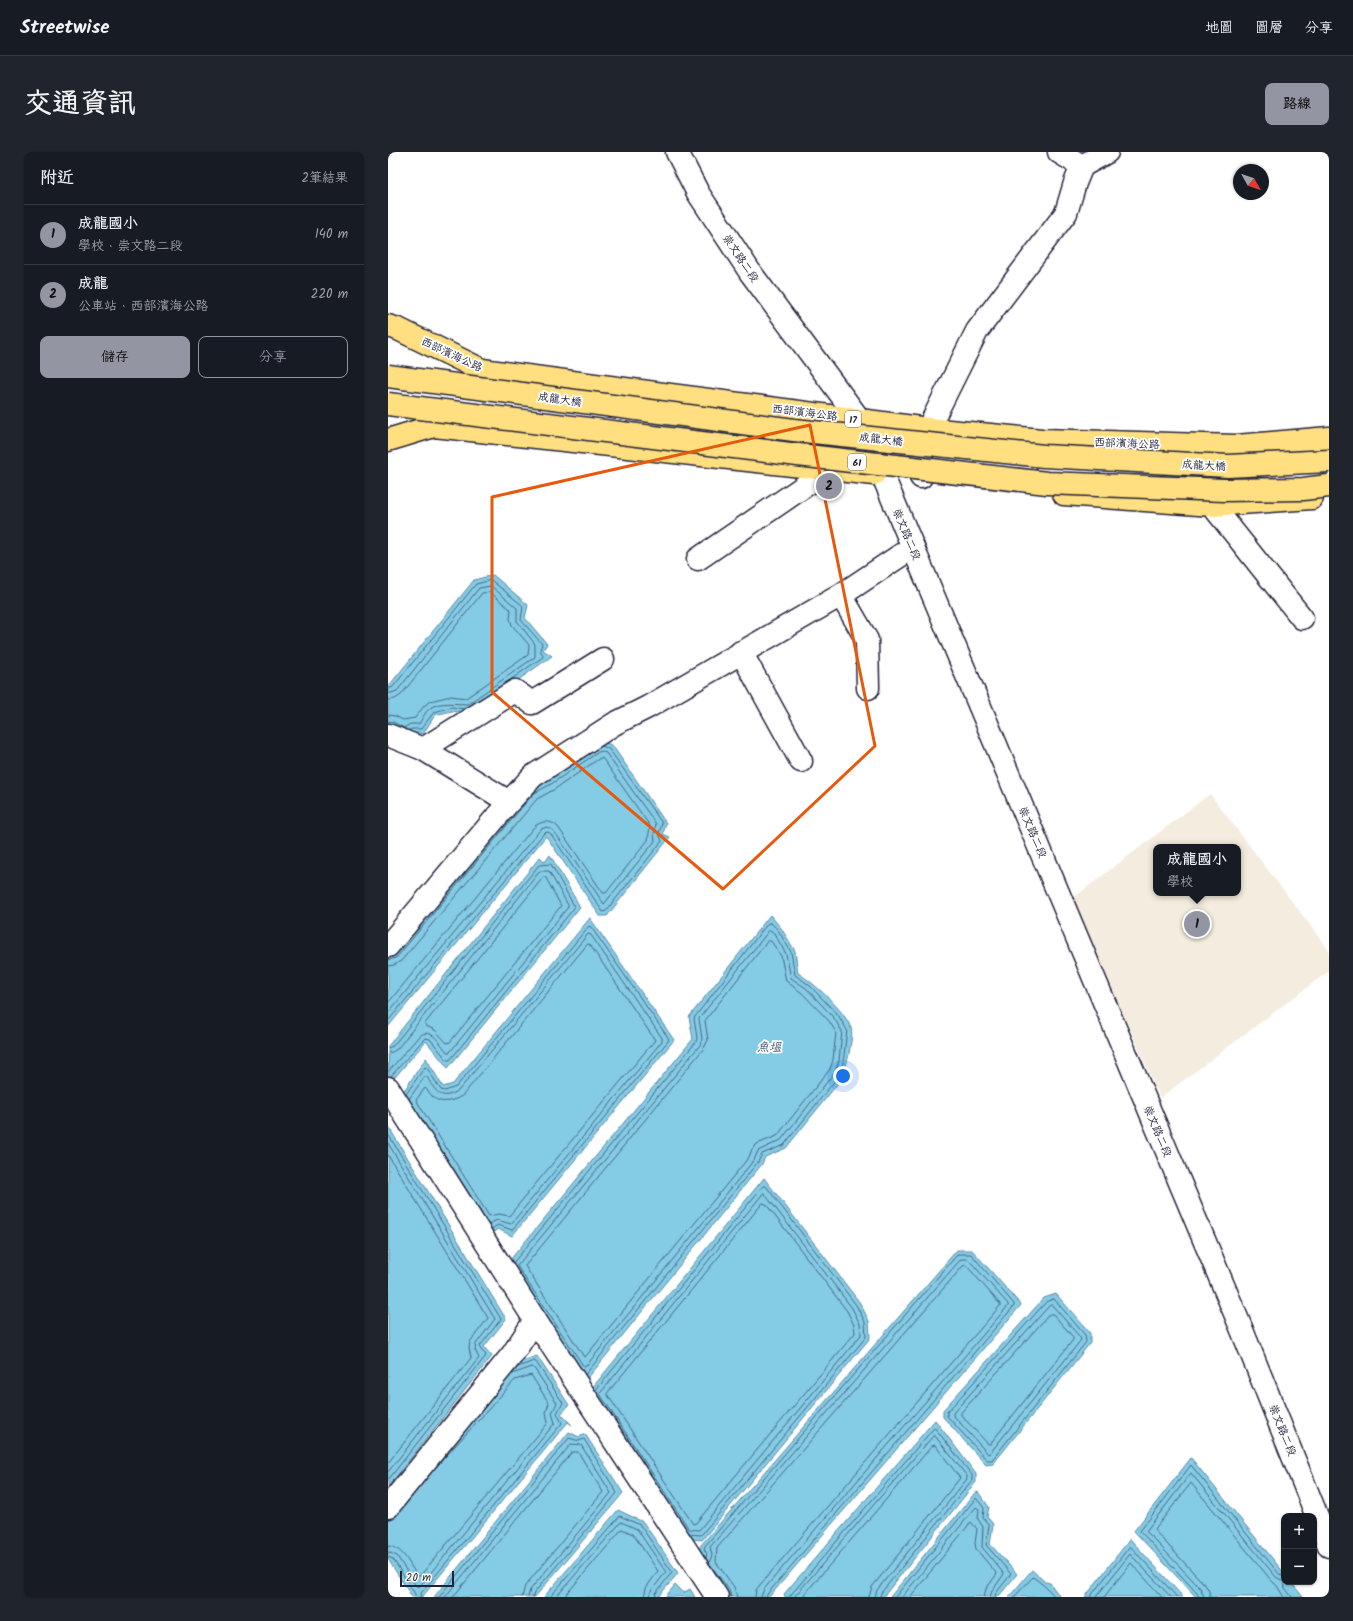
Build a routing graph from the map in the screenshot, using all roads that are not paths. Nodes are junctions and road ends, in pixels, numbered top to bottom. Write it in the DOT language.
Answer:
graph roads {
  1 [pos="677,152"];
  2 [pos="1059,152"];
  3 [pos="1107,152"];
  4 [pos="1082,166"];
  5 [pos="388,326"];
  6 [pos="388,376"];
  7 [pos="388,404"];
  8 [pos="859,419"];
  9 [pos="928,429"];
  10 [pos="1329,438"];
  11 [pos="388,440"];
  12 [pos="1213,446"];
  13 [pos="1329,461"];
  14 [pos="828,470"];
  15 [pos="882,474"];
  16 [pos="921,477"];
  17 [pos="1329,486"];
  18 [pos="1329,497"];
  19 [pos="1212,505"];
  20 [pos="912,547"];
  21 [pos="698,559"];
  22 [pos="841,595"];
  23 [pos="1302,618"];
  24 [pos="742,652"];
  25 [pos="603,659"];
  26 [pos="868,688"];
  27 [pos="388,735"];
  28 [pos="423,749"];
  29 [pos="801,761"];
  30 [pos="509,802"];
  31 [pos="388,946"];
  32 [pos="388,1088"];
  33 [pos="535,1320"];
  34 [pos="388,1508"];
  35 [pos="1329,1546"];
  36 [pos="717,1597"];
  1 -- 8 [label="street, 崇文路二段"];
  2 -- 4 [label="street"];
  3 -- 4 [label="street"];
  4 -- 9 [label="street"];
  5 -- 8 [label="main road, 西部濱海公路 / 17"];
  6 -- 13 [label="main road, 成龍大橋 / 61, bridge"];
  7 -- 17 [label="main road, 61, bridge"];
  8 -- 9 [label="main road, 西部濱海公路 / 17"];
  8 -- 15 [label="street, 崇文路二段"];
  9 -- 12 [label="main road, 西部濱海公路 / 17"];
  9 -- 16 [label="street"];
  10 -- 12 [label="main road, 西部濱海公路 / 17"];
  11 -- 14 [label="main road"];
  12 -- 19 [label="street"];
  14 -- 15 [label="main road"];
  14 -- 21 [label="street"];
  15 -- 16 [label="main road"];
  15 -- 20 [label="street, 崇文路二段"];
  16 -- 19 [label="main road"];
  18 -- 19 [label="main road"];
  19 -- 23 [label="street"];
  20 -- 22 [label="street"];
  20 -- 35 [label="street, 崇文路二段"];
  22 -- 24 [label="street"];
  22 -- 26 [label="street"];
  24 -- 29 [label="street"];
  24 -- 30 [label="street"];
  25 -- 28 [label="street"];
  27 -- 28 [label="street"];
  28 -- 30 [label="street"];
  30 -- 31 [label="street"];
  32 -- 33 [label="street"];
  33 -- 34 [label="street"];
  33 -- 36 [label="street"];
}
